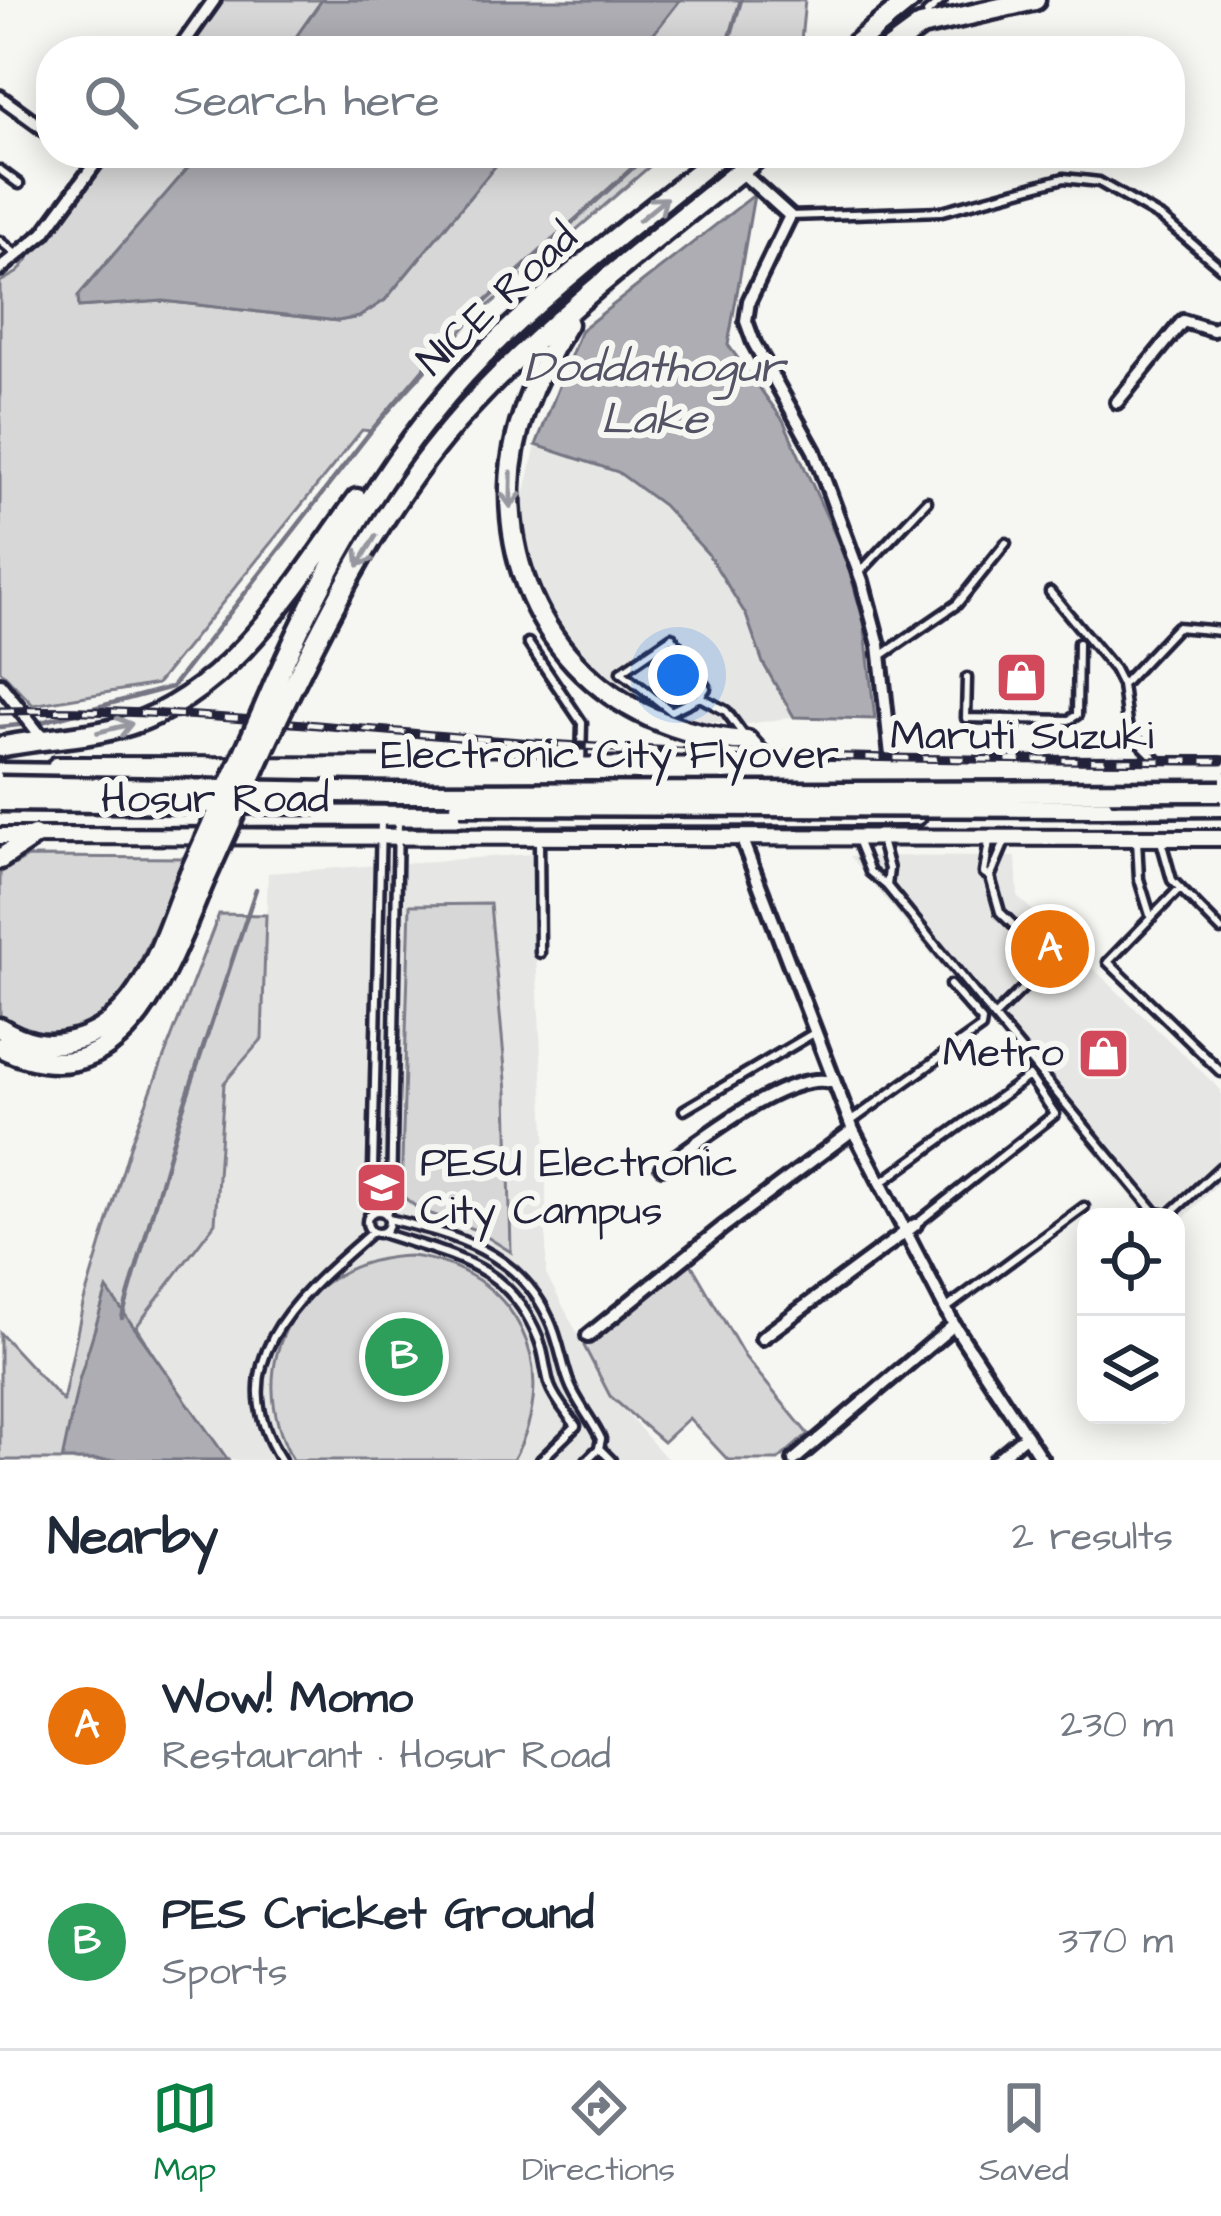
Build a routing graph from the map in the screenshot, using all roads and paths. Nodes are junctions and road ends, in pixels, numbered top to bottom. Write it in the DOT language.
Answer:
graph roads {
  1 [pos="214,0"];
  2 [pos="910,0"];
  3 [pos="942,0"];
  4 [pos="1036,0"];
  5 [pos="931,22"];
  6 [pos="189,36"];
  7 [pos="866,36"];
  8 [pos="905,36"];
  9 [pos="0,97"];
  10 [pos="36,123"];
  11 [pos="92,168"];
  12 [pos="704,168"];
  13 [pos="744,168"];
  14 [pos="0,170"];
  15 [pos="740,171"];
  16 [pos="19,184"];
  17 [pos="790,216"];
  18 [pos="0,241"];
  19 [pos="18,256"];
  20 [pos="1221,268"];
  21 [pos="0,269"];
  22 [pos="579,304"];
  23 [pos="1221,326"];
  24 [pos="1117,402"];
  25 [pos="392,466"];
  26 [pos="927,501"];
  27 [pos="1006,543"];
  28 [pos="859,573"];
  29 [pos="1050,592"];
  30 [pos="1221,631"];
  31 [pos="528,643"];
  32 [pos="1078,643"];
  33 [pos="880,656"];
  34 [pos="967,678"];
  35 [pos="0,684"];
  36 [pos="1122,685"];
  37 [pos="700,698"];
  38 [pos="270,714"];
  39 [pos="1016,719"];
  40 [pos="44,740"];
  41 [pos="747,741"];
  42 [pos="0,747"];
  43 [pos="581,765"];
  44 [pos="892,765"];
  45 [pos="1012,765"];
  46 [pos="1160,766"];
  47 [pos="1221,766"];
  48 [pos="0,769"];
  49 [pos="775,772"];
  50 [pos="1221,780"];
  51 [pos="0,786"];
  52 [pos="1221,791"];
  53 [pos="0,801"];
  54 [pos="1221,810"];
  55 [pos="0,816"];
  56 [pos="389,827"];
  57 [pos="0,836"];
  58 [pos="34,836"];
  59 [pos="539,836"];
  60 [pos="741,837"];
  61 [pos="856,837"];
  62 [pos="880,837"];
  63 [pos="990,837"];
  64 [pos="1007,838"];
  65 [pos="1136,838"];
  66 [pos="1160,838"];
  67 [pos="1221,838"];
  68 [pos="0,859"];
  69 [pos="198,876"];
  70 [pos="990,877"];
  71 [pos="887,886"];
  72 [pos="1180,888"];
  73 [pos="1151,917"];
  74 [pos="1221,930"];
  75 [pos="540,953"];
  76 [pos="950,986"];
  77 [pos="994,1017"];
  78 [pos="0,1028"];
  79 [pos="814,1033"];
  80 [pos="0,1047"];
  81 [pos="1221,1072"];
  82 [pos="835,1083"];
  83 [pos="684,1110"];
  84 [pos="852,1126"];
  85 [pos="662,1167"];
  86 [pos="1221,1167"];
  87 [pos="880,1183"];
  88 [pos="1084,1207"];
  89 [pos="372,1213"];
  90 [pos="387,1216"];
  91 [pos="910,1229"];
  92 [pos="372,1232"];
  93 [pos="382,1233"];
  94 [pos="946,1309"];
  95 [pos="954,1324"];
  96 [pos="588,1336"];
  97 [pos="762,1338"];
  98 [pos="563,1353"];
  99 [pos="546,1358"];
  100 [pos="593,1424"];
  101 [pos="576,1426"];
  102 [pos="1026,1435"];
  103 [pos="599,1448"];
  104 [pos="281,1460"];
  105 [pos="542,1460"];
  106 [pos="587,1460"];
  107 [pos="611,1460"];
  108 [pos="794,1460"];
  109 [pos="996,1460"];
  110 [pos="1042,1460"];
  1 -- 6 [label="street"];
  2 -- 7 [label="highway"];
  3 -- 5 [label="lane"];
  4 -- 5 [label="highway"];
  5 -- 8 [label="highway"];
  9 -- 10 [label="street"];
  11 -- 19 [label="street"];
  25 -- 12 [label="highway, NICE Road, one-way"];
  13 -- 15 [label="highway, NICE Road"];
  14 -- 16 [label="lane"];
  15 -- 17 [label="street"];
  15 -- 22 [label="highway, NICE Road"];
  17 -- 20 [label="lane"];
  17 -- 28 [label="street"];
  18 -- 19 [label="lane"];
  19 -- 21 [label="street"];
  22 -- 38 [label="highway, NICE Road, one-way"];
  22 -- 41 [label="highway, one-way"];
  23 -- 24 [label="street"];
  25 -- 38 [label="highway"];
  40 -- 25 [label="highway, one-way"];
  26 -- 28 [label="lane"];
  27 -- 33 [label="lane"];
  28 -- 33 [label="street"];
  29 -- 36 [label="lane"];
  30 -- 36 [label="lane"];
  31 -- 43 [label="lane"];
  32 -- 39 [label="lane"];
  33 -- 44 [label="street"];
  34 -- 39 [label="lane"];
  35 -- 40 [label="street"];
  36 -- 46 [label="lane"];
  37 -- 37 [label="lane"];
  37 -- 41 [label="lane"];
  38 -- 69 [label="highway, bridge"];
  39 -- 45 [label="lane"];
  40 -- 42 [label="highway"];
  41 -- 49 [label="highway"];
  43 -- 48 [label="street, Hosur Road"];
  43 -- 49 [label="street, Hosur Road"];
  44 -- 45 [label="street"];
  44 -- 49 [label="street"];
  45 -- 46 [label="street"];
  46 -- 47 [label="street"];
  48 -- 49 [label="highway, Hosur Road"];
  49 -- 50 [label="highway, Hosur Road"];
  51 -- 52 [label="highway, Electronic City Flyover, bridge"];
  53 -- 54 [label="highway, Electronic City Flyover, bridge"];
  54 -- 56 [label="highway, Hosur Road"];
  55 -- 56 [label="highway, Hosur Road"];
  56 -- 58 [label="street, Hosur Road"];
  56 -- 59 [label="street, Hosur Road"];
  56 -- 89 [label="lane"];
  56 -- 90 [label="lane"];
  57 -- 58 [label="street, Hosur Road"];
  58 -- 68 [label="highway"];
  59 -- 60 [label="street, Hosur Road"];
  59 -- 75 [label="lane"];
  60 -- 61 [label="street, Hosur Road"];
  60 -- 79 [label="street"];
  61 -- 62 [label="street, Hosur Road"];
  61 -- 71 [label="lane"];
  62 -- 63 [label="street, Hosur Road"];
  62 -- 71 [label="lane"];
  63 -- 64 [label="street, Hosur Road"];
  63 -- 70 [label="lane"];
  64 -- 65 [label="street, Hosur Road"];
  64 -- 70 [label="lane"];
  65 -- 66 [label="street, Hosur Road"];
  65 -- 73 [label="lane"];
  66 -- 67 [label="street, Hosur Road"];
  66 -- 72 [label="lane"];
  69 -- 78 [label="highway"];
  69 -- 80 [label="highway"];
  70 -- 77 [label="lane"];
  71 -- 77 [label="lane"];
  72 -- 73 [label="lane"];
  72 -- 74 [label="lane"];
  73 -- 81 [label="lane"];
  76 -- 84 [label="lane"];
  77 -- 86 [label="lane"];
  79 -- 82 [label="street"];
  79 -- 83 [label="lane"];
  82 -- 84 [label="street"];
  82 -- 85 [label="street"];
  84 -- 87 [label="street"];
  84 -- 96 [label="street"];
  87 -- 91 [label="street"];
  87 -- 91 [label="lane"];
  88 -- 94 [label="lane"];
  89 -- 90 [label="lane"];
  89 -- 92 [label="lane"];
  90 -- 93 [label="lane"];
  90 -- 98 [label="lane"];
  91 -- 94 [label="street"];
  91 -- 97 [label="street"];
  92 -- 93 [label="lane"];
  92 -- 104 [label="lane"];
  93 -- 99 [label="lane"];
  94 -- 95 [label="street"];
  95 -- 102 [label="street"];
  95 -- 108 [label="street"];
  98 -- 99 [label="lane"];
  98 -- 100 [label="lane"];
  99 -- 101 [label="lane"];
  100 -- 101 [label="lane"];
  100 -- 103 [label="lane"];
  101 -- 105 [label="lane"];
  102 -- 109 [label="street"];
  102 -- 110 [label="street"];
  103 -- 106 [label="lane"];
  103 -- 107 [label="lane"];
}
